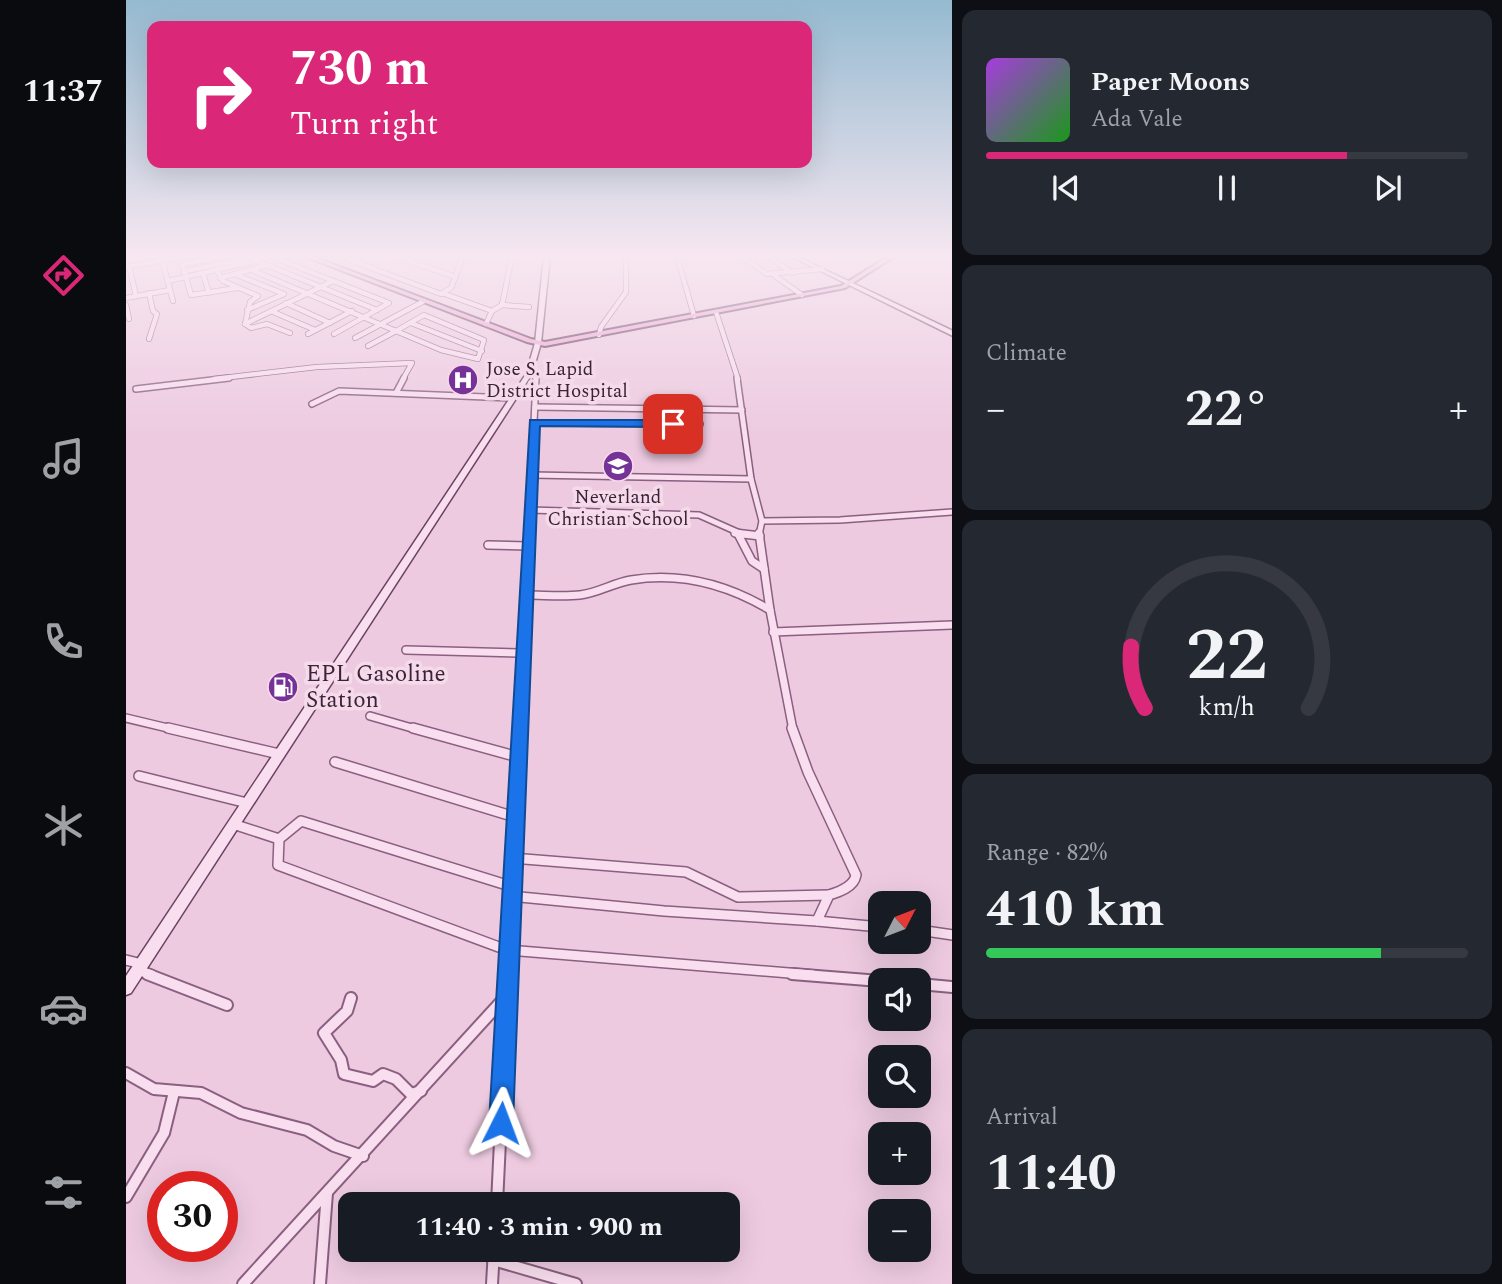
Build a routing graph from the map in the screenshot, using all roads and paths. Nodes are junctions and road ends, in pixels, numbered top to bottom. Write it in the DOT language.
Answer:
graph roads {
  1 [pos="128,316"];
  2 [pos="156,316"];
  3 [pos="246,316"];
  4 [pos="261,316"];
  5 [pos="282,316"];
  6 [pos="314,316"];
  7 [pos="343,316"];
  8 [pos="398,316"];
  9 [pos="464,316"];
  10 [pos="490,316"];
  11 [pos="541,316"];
  12 [pos="609,316"];
  13 [pos="694,316"];
  14 [pos="718,316"];
  15 [pos="916,316"];
  16 [pos="364,317"];
  17 [pos="129,319"];
  18 [pos="330,323"];
  19 [pos="411,323"];
  20 [pos="245,324"];
  21 [pos="381,324"];
  22 [pos="486,324"];
  23 [pos="315,330"];
  24 [pos="396,331"];
  25 [pos="290,333"];
  26 [pos="308,334"];
  27 [pos="334,334"];
  28 [pos="952,334"];
  29 [pos="599,335"];
  30 [pos="355,338"];
  31 [pos="149,339"];
  32 [pos="538,343"];
  33 [pos="368,346"];
  34 [pos="482,351"];
  35 [pos="533,367"];
  36 [pos="136,389"];
  37 [pos="396,393"];
  38 [pos="513,398"];
  39 [pos="312,404"];
  40 [pos="535,407"];
  41 [pos="742,410"];
  42 [pos="534,423"];
  43 [pos="700,424"];
  44 [pos="532,475"];
  45 [pos="751,479"];
  46 [pos="530,510"];
  47 [pos="952,512"];
  48 [pos="762,521"];
  49 [pos="738,534"];
  50 [pos="760,536"];
  51 [pos="488,545"];
  52 [pos="528,546"];
  53 [pos="765,569"];
  54 [pos="526,595"];
  55 [pos="770,610"];
  56 [pos="952,625"];
  57 [pos="774,632"];
  58 [pos="406,650"];
  59 [pos="522,653"];
  60 [pos="370,716"];
  61 [pos="126,718"];
  62 [pos="279,754"];
  63 [pos="517,757"];
  64 [pos="335,762"];
  65 [pos="139,776"];
  66 [pos="247,803"];
  67 [pos="515,817"];
  68 [pos="233,824"];
  69 [pos="279,839"];
  70 [pos="512,858"];
  71 [pos="510,891"];
  72 [pos="829,895"];
  73 [pos="817,921"];
  74 [pos="868,926"];
  75 [pos="931,932"];
  76 [pos="952,935"];
  77 [pos="508,950"];
  78 [pos="126,960"];
  79 [pos="140,967"];
  80 [pos="868,980"];
  81 [pos="931,985"];
  82 [pos="952,987"];
  83 [pos="126,988"];
  84 [pos="508,994"];
  85 [pos="351,998"];
  86 [pos="227,1005"];
  87 [pos="126,1073"];
  88 [pos="421,1091"];
  89 [pos="174,1092"];
  90 [pos="363,1156"];
  91 [pos="498,1192"];
  92 [pos="327,1193"];
  93 [pos="126,1198"];
  94 [pos="493,1262"];
  95 [pos="513,1262"];
  96 [pos="243,1284"];
  97 [pos="320,1284"];
  98 [pos="492,1284"];
  99 [pos="576,1284"];
  1 -- 17 [label="street"];
  2 -- 31 [label="street"];
  3 -- 20 [label="street"];
  4 -- 20 [label="street"];
  5 -- 23 [label="street"];
  6 -- 18 [label="street"];
  7 -- 18 [label="street"];
  8 -- 21 [label="street"];
  9 -- 22 [label="main road"];
  10 -- 22 [label="street"];
  11 -- 32 [label="main road"];
  12 -- 29 [label="street"];
  13 -- 29 [label="main road"];
  14 -- 41 [label="street"];
  15 -- 28 [label="main road"];
  16 -- 21 [label="street"];
  16 -- 27 [label="street"];
  18 -- 23 [label="street"];
  19 -- 24 [label="street"];
  19 -- 34 [label="street"];
  19 -- 34 [label="street"];
  20 -- 25 [label="street"];
  21 -- 24 [label="street"];
  21 -- 30 [label="street"];
  22 -- 32 [label="main road"];
  23 -- 26 [label="street"];
  24 -- 33 [label="street"];
  24 -- 34 [label="street"];
  29 -- 32 [label="main road"];
  32 -- 35 [label="main road"];
  35 -- 38 [label="main road"];
  35 -- 40 [label="street"];
  36 -- 37 [label="street"];
  37 -- 38 [label="street"];
  37 -- 39 [label="street"];
  38 -- 62 [label="main road"];
  40 -- 41 [label="street"];
  40 -- 42 [label="street"];
  41 -- 45 [label="street"];
  42 -- 43 [label="street"];
  42 -- 44 [label="street"];
  44 -- 45 [label="street"];
  44 -- 46 [label="street"];
  45 -- 48 [label="street"];
  46 -- 49 [label="street"];
  46 -- 52 [label="street"];
  47 -- 48 [label="street"];
  48 -- 50 [label="street"];
  49 -- 50 [label="street"];
  49 -- 53 [label="street"];
  50 -- 53 [label="street"];
  51 -- 52 [label="street"];
  52 -- 54 [label="street"];
  53 -- 55 [label="street"];
  54 -- 55 [label="street"];
  54 -- 59 [label="street"];
  55 -- 57 [label="street"];
  56 -- 57 [label="street"];
  57 -- 72 [label="street"];
  58 -- 59 [label="street"];
  59 -- 63 [label="street"];
  60 -- 63 [label="street"];
  61 -- 62 [label="street"];
  62 -- 66 [label="main road"];
  63 -- 67 [label="street"];
  64 -- 67 [label="street"];
  65 -- 66 [label="street"];
  66 -- 68 [label="main road"];
  67 -- 70 [label="street"];
  68 -- 69 [label="street"];
  68 -- 79 [label="main road"];
  69 -- 71 [label="street"];
  69 -- 77 [label="street"];
  70 -- 71 [label="street"];
  70 -- 72 [label="street"];
  71 -- 73 [label="street"];
  71 -- 77 [label="street"];
  72 -- 73 [label="street"];
  73 -- 74 [label="street"];
  75 -- 76 [label="street"];
  77 -- 80 [label="street"];
  77 -- 84 [label="street"];
  78 -- 79 [label="street"];
  79 -- 83 [label="main road"];
  79 -- 86 [label="street"];
  81 -- 82 [label="street"];
  84 -- 88 [label="street"];
  84 -- 91 [label="street"];
  85 -- 88 [label="street"];
  87 -- 89 [label="street"];
  88 -- 90 [label="street"];
  89 -- 90 [label="street"];
  89 -- 93 [label="street"];
  90 -- 92 [label="street"];
  92 -- 96 [label="street"];
  92 -- 97 [label="street"];
  94 -- 98 [label="street"];
  95 -- 99 [label="street"];
}
